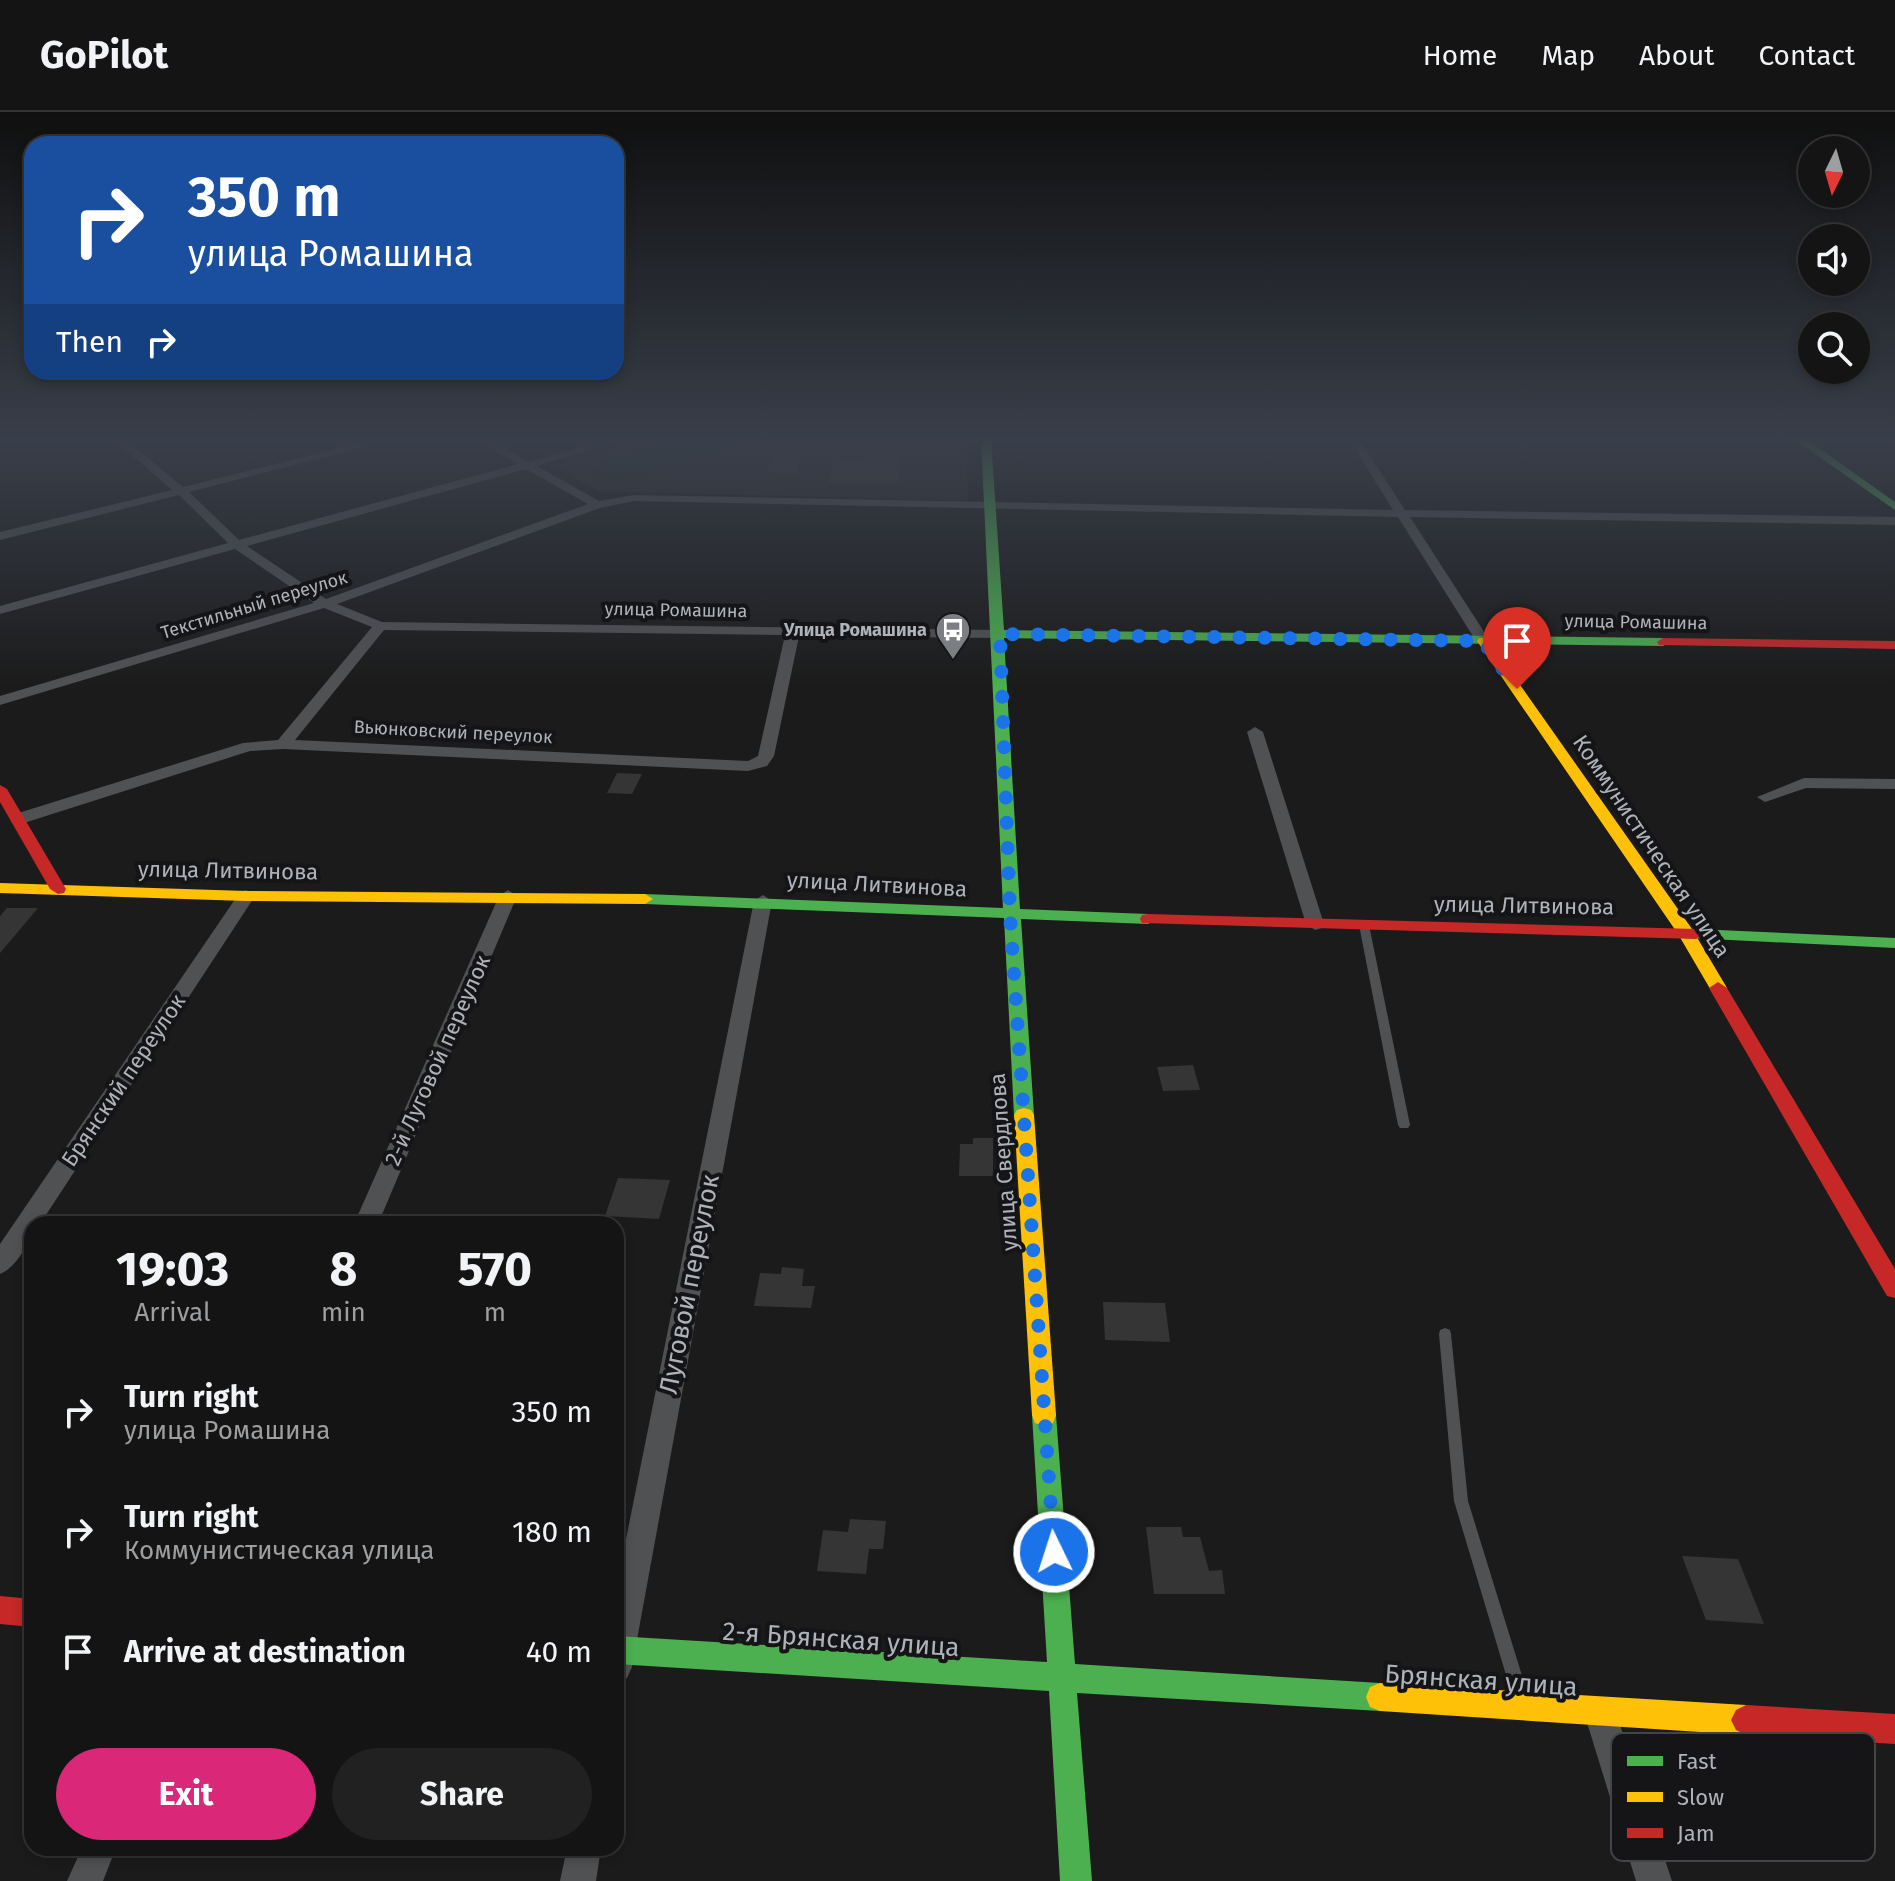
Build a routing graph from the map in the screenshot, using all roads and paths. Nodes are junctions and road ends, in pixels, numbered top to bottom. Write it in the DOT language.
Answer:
graph roads {
  1 [pos="58,522"];
  2 [pos="213,522"];
  3 [pos="323,522"];
  4 [pos="552,522"];
  5 [pos="991,522"];
  6 [pos="1409,522"];
  7 [pos="0,536"];
  8 [pos="237,545"];
  9 [pos="325,604"];
  10 [pos="0,610"];
  11 [pos="380,626"];
  12 [pos="793,631"];
  13 [pos="1000,634"];
  14 [pos="1483,641"];
  15 [pos="1895,645"];
  16 [pos="0,701"];
  17 [pos="1255,732"];
  18 [pos="283,744"];
  19 [pos="1895,784"];
  20 [pos="0,789"];
  21 [pos="1765,797"];
  22 [pos="18,819"];
  23 [pos="0,888"];
  24 [pos="58,889"];
  25 [pos="246,896"];
  26 [pos="508,896"];
  27 [pos="763,901"];
  28 [pos="1010,915"];
  29 [pos="1315,924"];
  30 [pos="1364,925"];
  31 [pos="1686,933"];
  32 [pos="1895,943"];
  33 [pos="1404,1125"];
  34 [pos="32,1216"];
  35 [pos="369,1216"];
  36 [pos="24,1228"];
  37 [pos="0,1264"];
  38 [pos="1895,1289"];
  39 [pos="1445,1334"];
  40 [pos="0,1610"];
  41 [pos="24,1612"];
  42 [pos="624,1620"];
  43 [pos="624,1656"];
  44 [pos="1063,1679"];
  45 [pos="1524,1708"];
  46 [pos="1600,1713"];
  47 [pos="1895,1729"];
  48 [pos="1611,1747"];
  49 [pos="96,1856"];
  50 [pos="583,1856"];
  51 [pos="1648,1861"];
  52 [pos="85,1881"];
  53 [pos="578,1881"];
  54 [pos="1076,1881"];
  55 [pos="1654,1881"];
  1 -- 7 [label="street"];
  2 -- 8 [label="street, улица Ромашина"];
  3 -- 8 [label="street"];
  4 -- 9 [label="street, Текстильный переулок"];
  5 -- 13 [label="street, улица Свердлова"];
  6 -- 14 [label="street, Коммунистическая улица"];
  8 -- 9 [label="street, улица Ромашина"];
  8 -- 10 [label="street"];
  9 -- 11 [label="street, улица Ромашина"];
  9 -- 16 [label="street, Текстильный переулок"];
  11 -- 12 [label="street, улица Ромашина"];
  11 -- 18 [label="street"];
  12 -- 13 [label="street, улица Ромашина"];
  12 -- 18 [label="street, Вьюнковский переулок"];
  13 -- 14 [label="street, улица Ромашина"];
  13 -- 28 [label="street, улица Свердлова"];
  14 -- 15 [label="street, улица Ромашина"];
  14 -- 31 [label="street, Коммунистическая улица"];
  17 -- 29 [label="street"];
  18 -- 22 [label="street, Вьюнковский переулок"];
  19 -- 21 [label="street"];
  20 -- 22 [label="street"];
  22 -- 24 [label="street"];
  23 -- 24 [label="street, улица Литвинова"];
  24 -- 25 [label="street, улица Литвинова"];
  25 -- 26 [label="street, улица Литвинова"];
  25 -- 34 [label="street, Брянский переулок"];
  26 -- 27 [label="street, улица Литвинова"];
  26 -- 35 [label="street, 2-й Луговой переулок"];
  27 -- 28 [label="street, улица Литвинова"];
  27 -- 42 [label="street, Луговой переулок"];
  28 -- 29 [label="street, улица Литвинова"];
  28 -- 44 [label="street, улица Свердлова"];
  29 -- 30 [label="street, улица Литвинова"];
  30 -- 31 [label="street, улица Литвинова"];
  30 -- 33 [label="lane"];
  31 -- 32 [label="street, улица Литвинова"];
  31 -- 38 [label="street, Коммунистическая улица"];
  36 -- 37 [label="street, Брянский переулок"];
  39 -- 45 [label="lane"];
  40 -- 41 [label="street"];
  43 -- 44 [label="street, 2-я Брянская улица"];
  44 -- 45 [label="street, Брянская улица"];
  44 -- 54 [label="street, улица Свердлова"];
  45 -- 46 [label="street, Брянская улица"];
  46 -- 47 [label="street, Брянская улица"];
  46 -- 48 [label="street"];
  49 -- 52 [label="street"];
  50 -- 53 [label="street"];
  51 -- 55 [label="street"];
}
